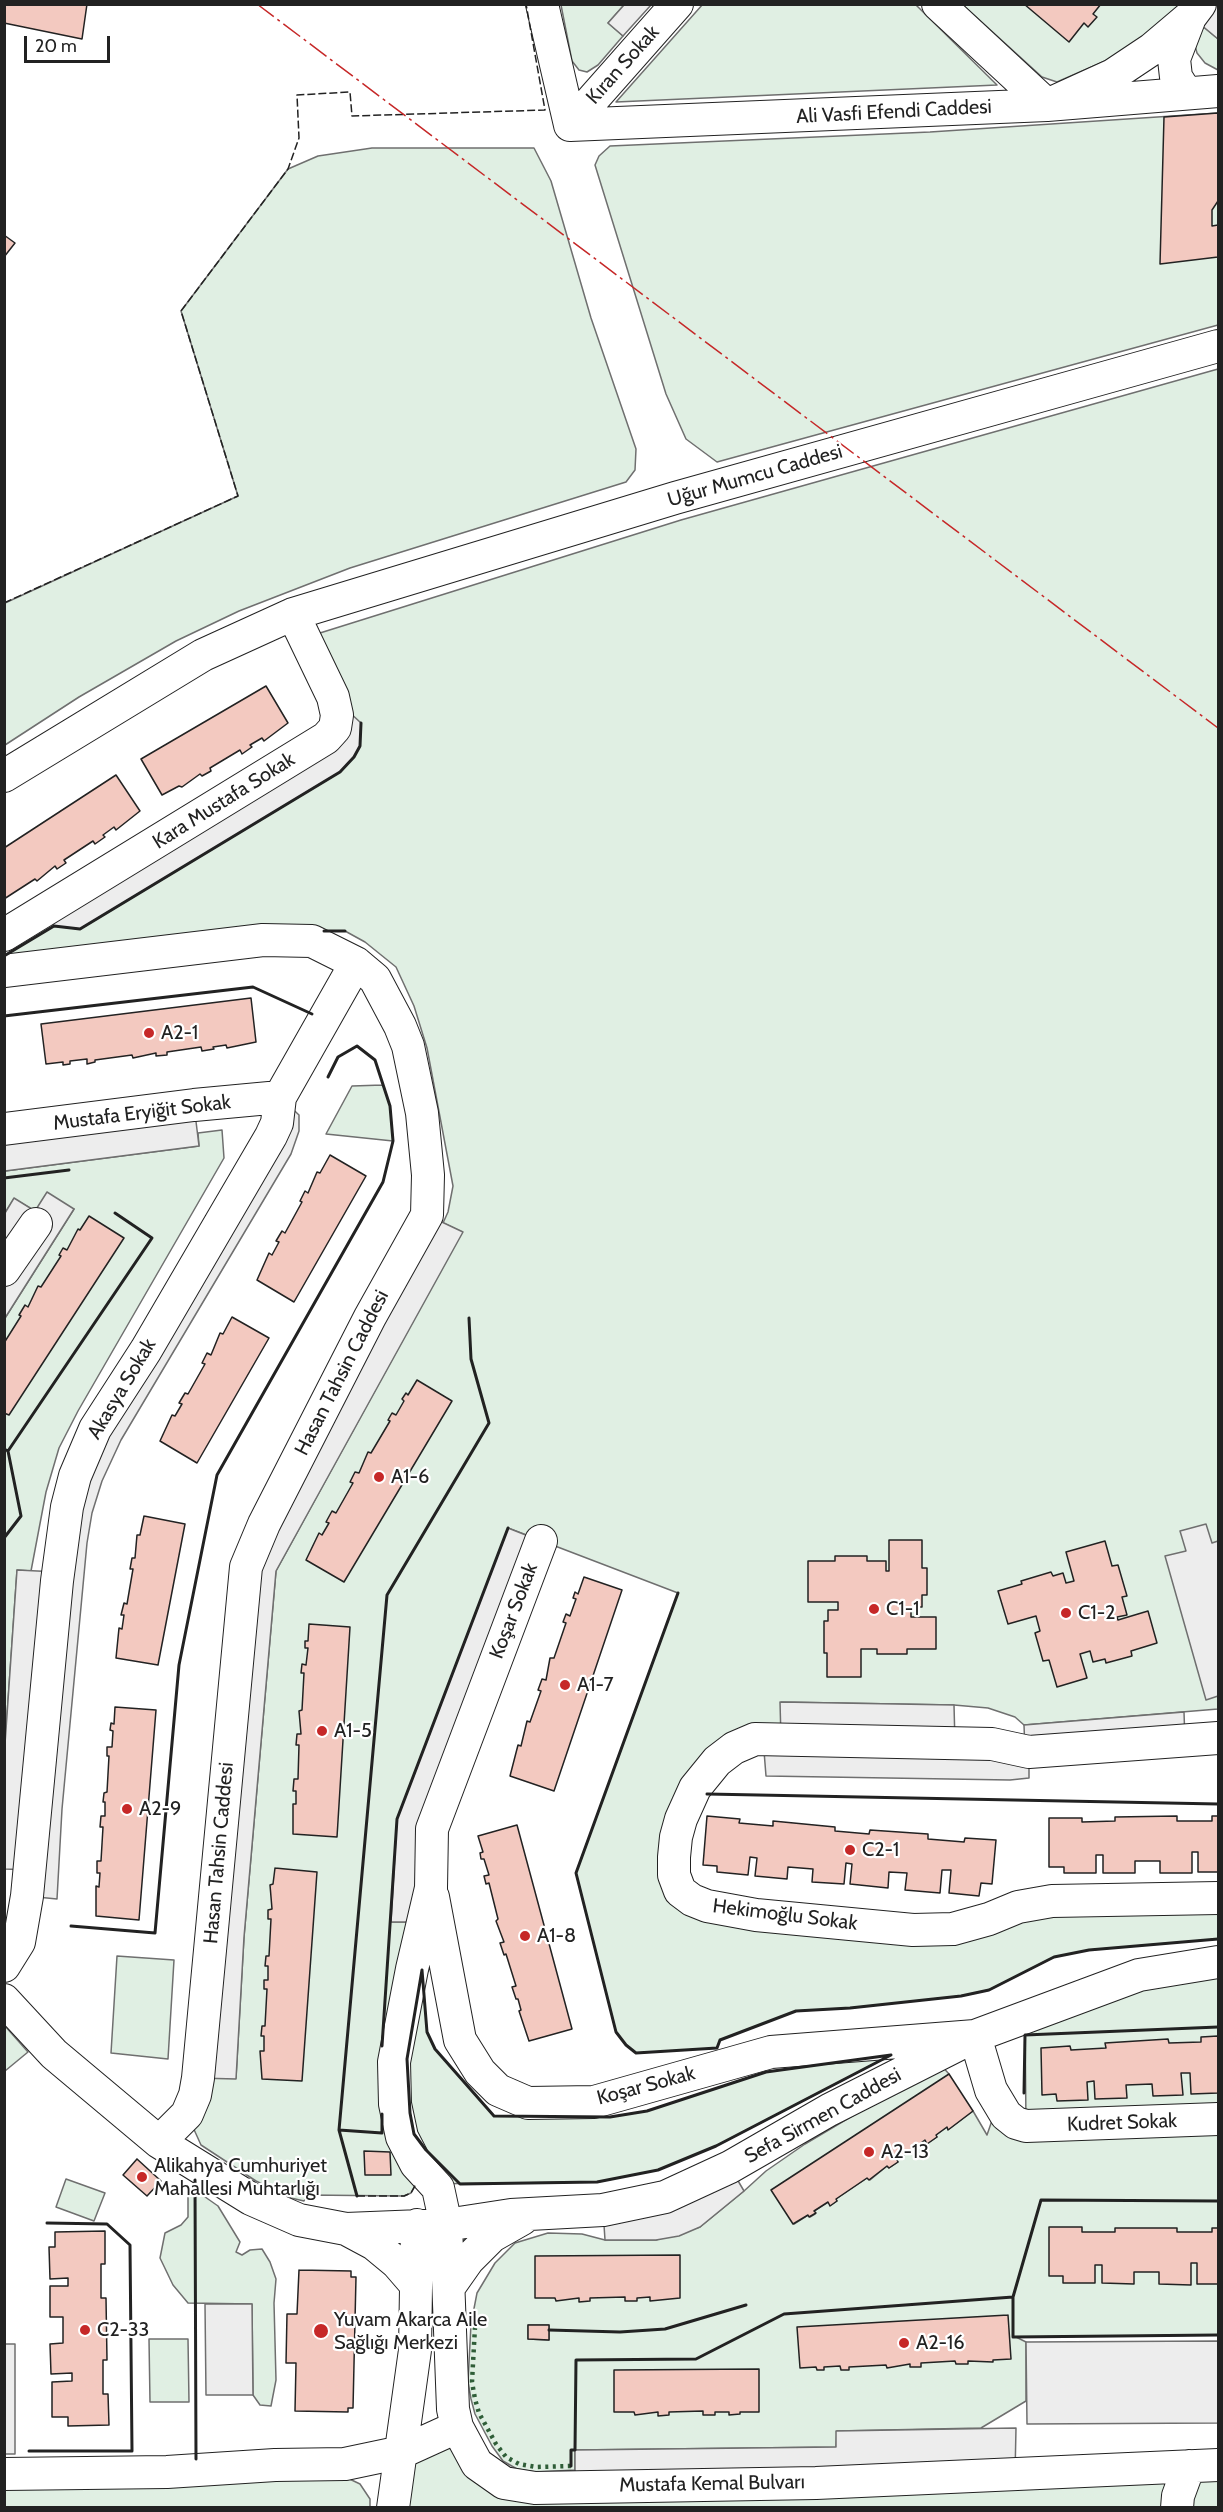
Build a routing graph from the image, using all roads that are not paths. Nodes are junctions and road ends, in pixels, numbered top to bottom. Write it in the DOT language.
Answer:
graph roads {
  1 [pos="542,4"];
  2 [pos="677,4"];
  3 [pos="938,4"];
  4 [pos="1196,10"];
  5 [pos="1218,92"];
  6 [pos="1186,93"];
  7 [pos="1047,105"];
  8 [pos="570,125"];
  9 [pos="1218,346"];
  10 [pos="293,614"];
  11 [pos="4,776"];
  12 [pos="4,935"];
  13 [pos="356,963"];
  14 [pos="4,971"];
  15 [pos="280,1097"];
  16 [pos="4,1129"];
  17 [pos="36,1224"];
  18 [pos="4,1270"];
  19 [pos="541,1541"];
  20 [pos="1218,1738"];
  21 [pos="431,1888"];
  22 [pos="1218,1898"];
  23 [pos="1218,1962"];
  24 [pos="4,1966"];
  25 [pos="4,2000"];
  26 [pos="975,2036"];
  27 [pos="1218,2119"];
  28 [pos="159,2142"];
  29 [pos="529,2215"];
  30 [pos="432,2225"];
  31 [pos="346,2229"];
  32 [pos="416,2285"];
  33 [pos="449,2287"];
  34 [pos="458,2427"];
  35 [pos="402,2452"];
  36 [pos="1202,2466"];
  37 [pos="4,2474"];
  38 [pos="393,2508"];
  39 [pos="1178,2508"];
  1 -- 8 [label="street"];
  2 -- 8 [label="street, Kıran Sokak"];
  3 -- 7 [label="street"];
  4 -- 6 [label="street"];
  4 -- 7 [label="street"];
  5 -- 6 [label="street, Ali Vasfi Efendi Caddesi"];
  6 -- 7 [label="street, Ali Vasfi Efendi Caddesi"];
  7 -- 8 [label="street, Ali Vasfi Efendi Caddesi"];
  9 -- 10 [label="street, Uğur Mumcu Caddesi"];
  10 -- 11 [label="street, Uğur Mumcu Caddesi"];
  10 -- 12 [label="street, Kara Mustafa Sokak"];
  13 -- 14 [label="street, Hasan Tahsin Caddesi"];
  13 -- 15 [label="street, Akasya Sokak"];
  13 -- 28 [label="street, Hasan Tahsin Caddesi"];
  15 -- 16 [label="street, Mustafa Eryiğit Sokak"];
  15 -- 24 [label="street, Akasya Sokak"];
  17 -- 18 [label="street"];
  19 -- 21 [label="street, Koşar Sokak"];
  20 -- 22 [label="street, Hekimoğlu Sokak"];
  21 -- 26 [label="street, Koşar Sokak"];
  21 -- 30 [label="street, Koşar Sokak"];
  23 -- 26 [label="street, Sefa Sirmen Caddesi"];
  25 -- 28 [label="street"];
  26 -- 27 [label="street, Kudret Sokak"];
  26 -- 29 [label="street, Sefa Sirmen Caddesi"];
  28 -- 31 [label="street"];
  29 -- 30 [label="street, Sefa Sirmen Caddesi"];
  29 -- 33 [label="street"];
  30 -- 31 [label="street, Sefa Sirmen Caddesi"];
  30 -- 32 [label="street"];
  30 -- 33 [label="street, Mustafa Kemal Bulvarı"];
  31 -- 32 [label="street"];
  32 -- 35 [label="street"];
  33 -- 34 [label="street, Mustafa Kemal Bulvarı"];
  34 -- 35 [label="street"];
  34 -- 36 [label="street, Mustafa Kemal Bulvarı"];
  35 -- 37 [label="street"];
  35 -- 38 [label="street"];
  36 -- 39 [label="street"];
}
